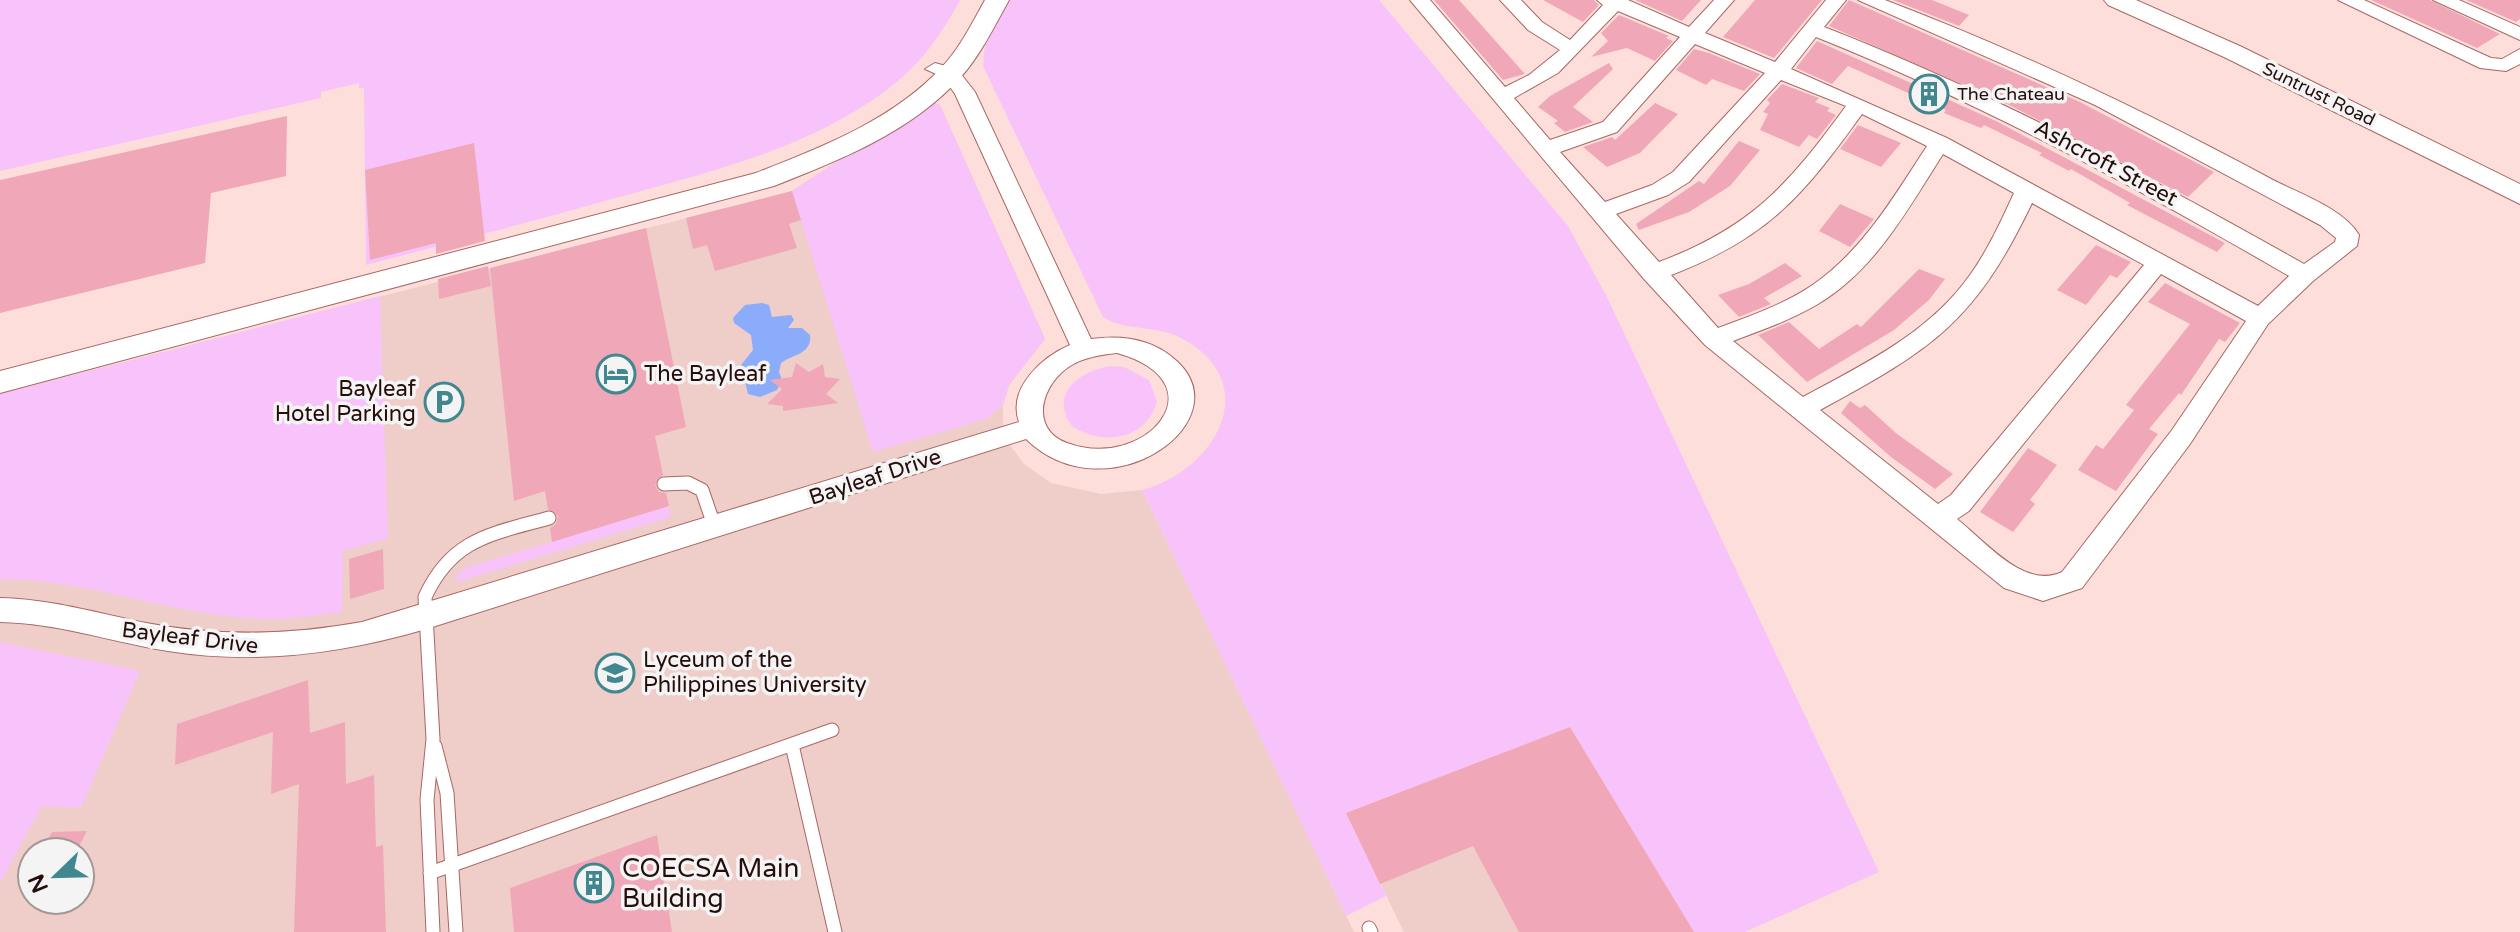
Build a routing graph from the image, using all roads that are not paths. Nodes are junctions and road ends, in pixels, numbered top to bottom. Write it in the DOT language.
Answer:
graph roads {
  1 [pos="980,0"];
  2 [pos="997,0"];
  3 [pos="1420,0"];
  4 [pos="1510,0"];
  5 [pos="1724,0"];
  6 [pos="1836,0"];
  7 [pos="1868,0"];
  8 [pos="2116,0"];
  9 [pos="2163,0"];
  10 [pos="2348,0"];
  11 [pos="2443,0"];
  12 [pos="1613,1"];
  13 [pos="1812,29"];
  14 [pos="2520,34"];
  15 [pos="1694,35"];
  16 [pos="1572,49"];
  17 [pos="2520,55"];
  18 [pos="943,71"];
  19 [pos="1778,71"];
  20 [pos="1501,96"];
  21 [pos="1858,104"];
  22 [pos="1939,143"];
  23 [pos="1546,149"];
  24 [pos="2517,183"];
  25 [pos="2027,190"];
  26 [pos="1601,211"];
  27 [pos="2158,263"];
  28 [pos="1652,273"];
  29 [pos="2305,275"];
  30 [pos="2260,318"];
  31 [pos="1714,339"];
  32 [pos="1083,348"];
  33 [pos="0,361"];
  34 [pos="0,382"];
  35 [pos="1799,410"];
  36 [pos="1034,427"];
  37 [pos="664,484"];
  38 [pos="549,518"];
  39 [pos="1937,518"];
  40 [pos="715,528"];
  41 [pos="0,610"];
  42 [pos="426,617"];
  43 [pos="832,730"];
  44 [pos="433,739"];
  45 [pos="792,745"];
  46 [pos="452,865"];
  47 [pos="430,873"];
  48 [pos="433,932"];
  49 [pos="456,932"];
  50 [pos="835,932"];
  1 -- 18 [label="street"];
  2 -- 18 [label="street"];
  3 -- 20 [label="street"];
  4 -- 16 [label="street"];
  5 -- 15 [label="street"];
  6 -- 13 [label="street"];
  7 -- 29 [label="street"];
  8 -- 24 [label="street, Suntrust Road"];
  9 -- 24 [label="street, Suntrust Road"];
  10 -- 17 [label="street"];
  11 -- 14 [label="street"];
  12 -- 15 [label="street"];
  12 -- 16 [label="street"];
  13 -- 19 [label="street"];
  13 -- 29 [label="street, Ashcroft Street"];
  15 -- 19 [label="street"];
  15 -- 23 [label="street"];
  16 -- 20 [label="street"];
  18 -- 32 [label="street"];
  18 -- 33 [label="street"];
  18 -- 34 [label="street"];
  19 -- 21 [label="street"];
  19 -- 26 [label="street"];
  20 -- 23 [label="street"];
  21 -- 22 [label="street"];
  21 -- 28 [label="street"];
  22 -- 25 [label="street"];
  22 -- 31 [label="street"];
  23 -- 26 [label="street"];
  25 -- 27 [label="street"];
  25 -- 35 [label="street"];
  26 -- 28 [label="street"];
  27 -- 30 [label="street"];
  27 -- 39 [label="street"];
  28 -- 31 [label="street"];
  29 -- 30 [label="street"];
  30 -- 39 [label="street"];
  31 -- 35 [label="street"];
  32 -- 36 [label="street"];
  32 -- 36 [label="street"];
  35 -- 39 [label="street"];
  36 -- 40 [label="street, Bayleaf Drive"];
  37 -- 40 [label="lane"];
  38 -- 42 [label="lane"];
  40 -- 42 [label="street, Bayleaf Drive"];
  41 -- 42 [label="street, Bayleaf Drive"];
  42 -- 44 [label="lane"];
  43 -- 45 [label="lane"];
  44 -- 46 [label="lane"];
  44 -- 47 [label="lane"];
  45 -- 46 [label="lane"];
  45 -- 50 [label="lane"];
  46 -- 47 [label="lane"];
  46 -- 49 [label="lane"];
  47 -- 48 [label="lane"];
}
